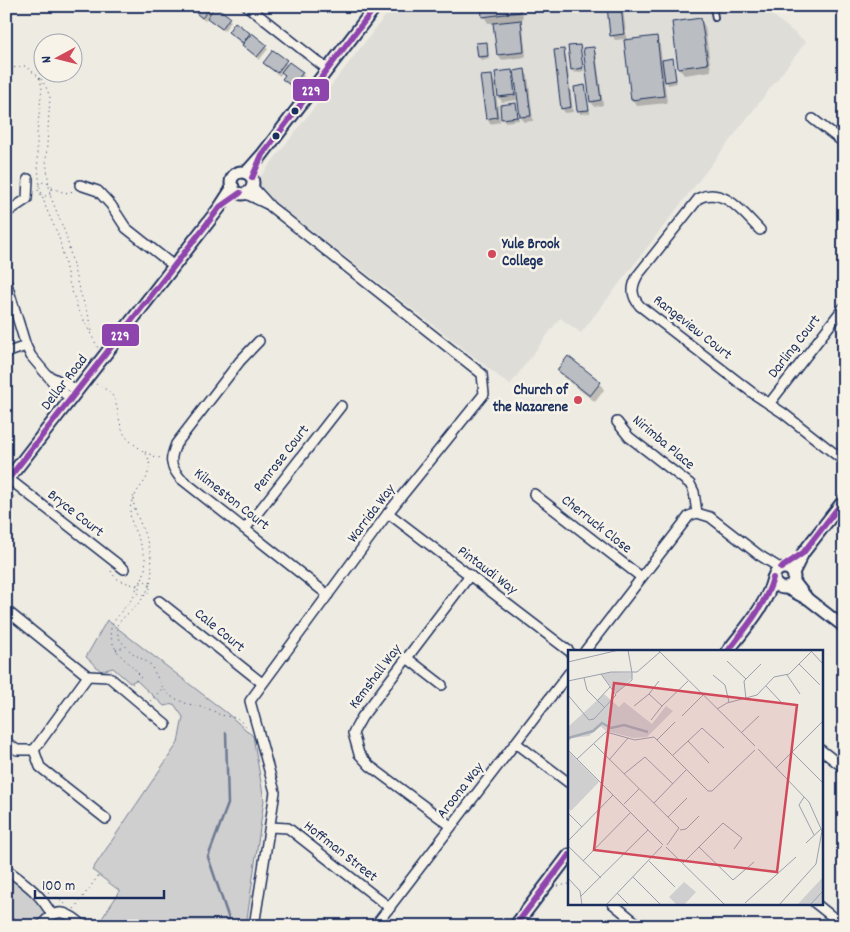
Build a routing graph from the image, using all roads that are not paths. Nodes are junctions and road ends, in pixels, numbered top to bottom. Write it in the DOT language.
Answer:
graph roads {
  1 [pos="247,6"];
  2 [pos="376,6"];
  3 [pos="713,6"];
  4 [pos="715,18"];
  5 [pos="327,69"];
  6 [pos="813,119"];
  7 [pos="844,143"];
  8 [pos="28,179"];
  9 [pos="80,184"];
  10 [pos="244,185"];
  11 [pos="6,213"];
  12 [pos="760,230"];
  13 [pos="174,266"];
  14 [pos="6,282"];
  15 [pos="844,307"];
  16 [pos="259,341"];
  17 [pos="26,346"];
  18 [pos="6,353"];
  19 [pos="74,395"];
  20 [pos="769,404"];
  21 [pos="341,406"];
  22 [pos="618,422"];
  23 [pos="844,461"];
  24 [pos="7,481"];
  25 [pos="534,494"];
  26 [pos="844,500"];
  27 [pos="388,513"];
  28 [pos="697,513"];
  29 [pos="245,529"];
  30 [pos="803,553"];
  31 [pos="124,570"];
  32 [pos="777,572"];
  33 [pos="470,575"];
  34 [pos="641,577"];
  35 [pos="790,583"];
  36 [pos="328,595"];
  37 [pos="158,601"];
  38 [pos="763,606"];
  39 [pos="6,610"];
  40 [pos="844,627"];
  41 [pos="568,650"];
  42 [pos="586,650"];
  43 [pos="729,650"];
  44 [pos="407,658"];
  45 [pos="568,674"];
  46 [pos="88,676"];
  47 [pos="262,683"];
  48 [pos="442,685"];
  49 [pos="166,725"];
  50 [pos="6,742"];
  51 [pos="516,743"];
  52 [pos="34,750"];
  53 [pos="822,751"];
  54 [pos="844,768"];
  55 [pos="568,782"];
  56 [pos="106,819"];
  57 [pos="452,826"];
  58 [pos="270,827"];
  59 [pos="567,863"];
  60 [pos="6,869"];
  61 [pos="613,904"];
  62 [pos="816,904"];
  63 [pos="390,908"];
  64 [pos="52,915"];
  65 [pos="38,925"];
  66 [pos="84,926"];
  67 [pos="254,926"];
  68 [pos="375,926"];
  69 [pos="515,926"];
  70 [pos="640,926"];
  71 [pos="844,926"];
  1 -- 5 [label="street"];
  2 -- 5 [label="main road, Dellar Road"];
  3 -- 4 [label="lane"];
  5 -- 10 [label="main road, Dellar Road"];
  6 -- 7 [label="street"];
  8 -- 11 [label="street"];
  9 -- 13 [label="street"];
  10 -- 13 [label="main road, Dellar Road"];
  10 -- 27 [label="street, Warrida Way"];
  12 -- 20 [label="street, Rangeview Court"];
  13 -- 19 [label="main road, Dellar Road"];
  14 -- 17 [label="street"];
  15 -- 20 [label="street, Darling Court"];
  16 -- 29 [label="street, Kilmeston Court"];
  17 -- 18 [label="street"];
  17 -- 19 [label="street"];
  19 -- 24 [label="main road, Dellar Road"];
  20 -- 23 [label="street, Rangeview Court"];
  21 -- 29 [label="street, Penrose Court"];
  22 -- 28 [label="street, Nirimba Place"];
  24 -- 31 [label="street, Bryce Court"];
  25 -- 34 [label="street, Cherruck Close"];
  26 -- 30 [label="main road"];
  27 -- 33 [label="street, Pintaudi Way"];
  27 -- 36 [label="street, Warrida Way"];
  28 -- 32 [label="street"];
  28 -- 34 [label="street"];
  29 -- 36 [label="street, Kilmeston Court"];
  30 -- 32 [label="main road"];
  30 -- 35 [label="main road"];
  32 -- 35 [label="main road"];
  32 -- 35 [label="main road"];
  32 -- 38 [label="main road"];
  33 -- 41 [label="street, Pintaudi Way"];
  33 -- 44 [label="street, Kemshall Way"];
  34 -- 42 [label="street"];
  35 -- 38 [label="main road"];
  35 -- 40 [label="street"];
  36 -- 47 [label="street, Warrida Way"];
  37 -- 47 [label="street, Cale Court"];
  38 -- 43 [label="main road"];
  39 -- 46 [label="street"];
  44 -- 48 [label="street"];
  44 -- 57 [label="street, Kemshall Way"];
  45 -- 51 [label="street, Aroona Way"];
  46 -- 49 [label="street"];
  46 -- 52 [label="street"];
  47 -- 58 [label="street, Warrida Way"];
  50 -- 52 [label="street"];
  51 -- 55 [label="street"];
  51 -- 57 [label="street, Aroona Way"];
  52 -- 56 [label="street"];
  53 -- 54 [label="street"];
  57 -- 63 [label="street, Aroona Way"];
  58 -- 63 [label="street, Hoffman Street"];
  58 -- 67 [label="street, Warrida Way"];
  59 -- 69 [label="main road"];
  60 -- 64 [label="street"];
  61 -- 70 [label="street"];
  62 -- 71 [label="street"];
  63 -- 68 [label="street, Aroona Way"];
  64 -- 65 [label="street"];
  64 -- 66 [label="street"];
}
